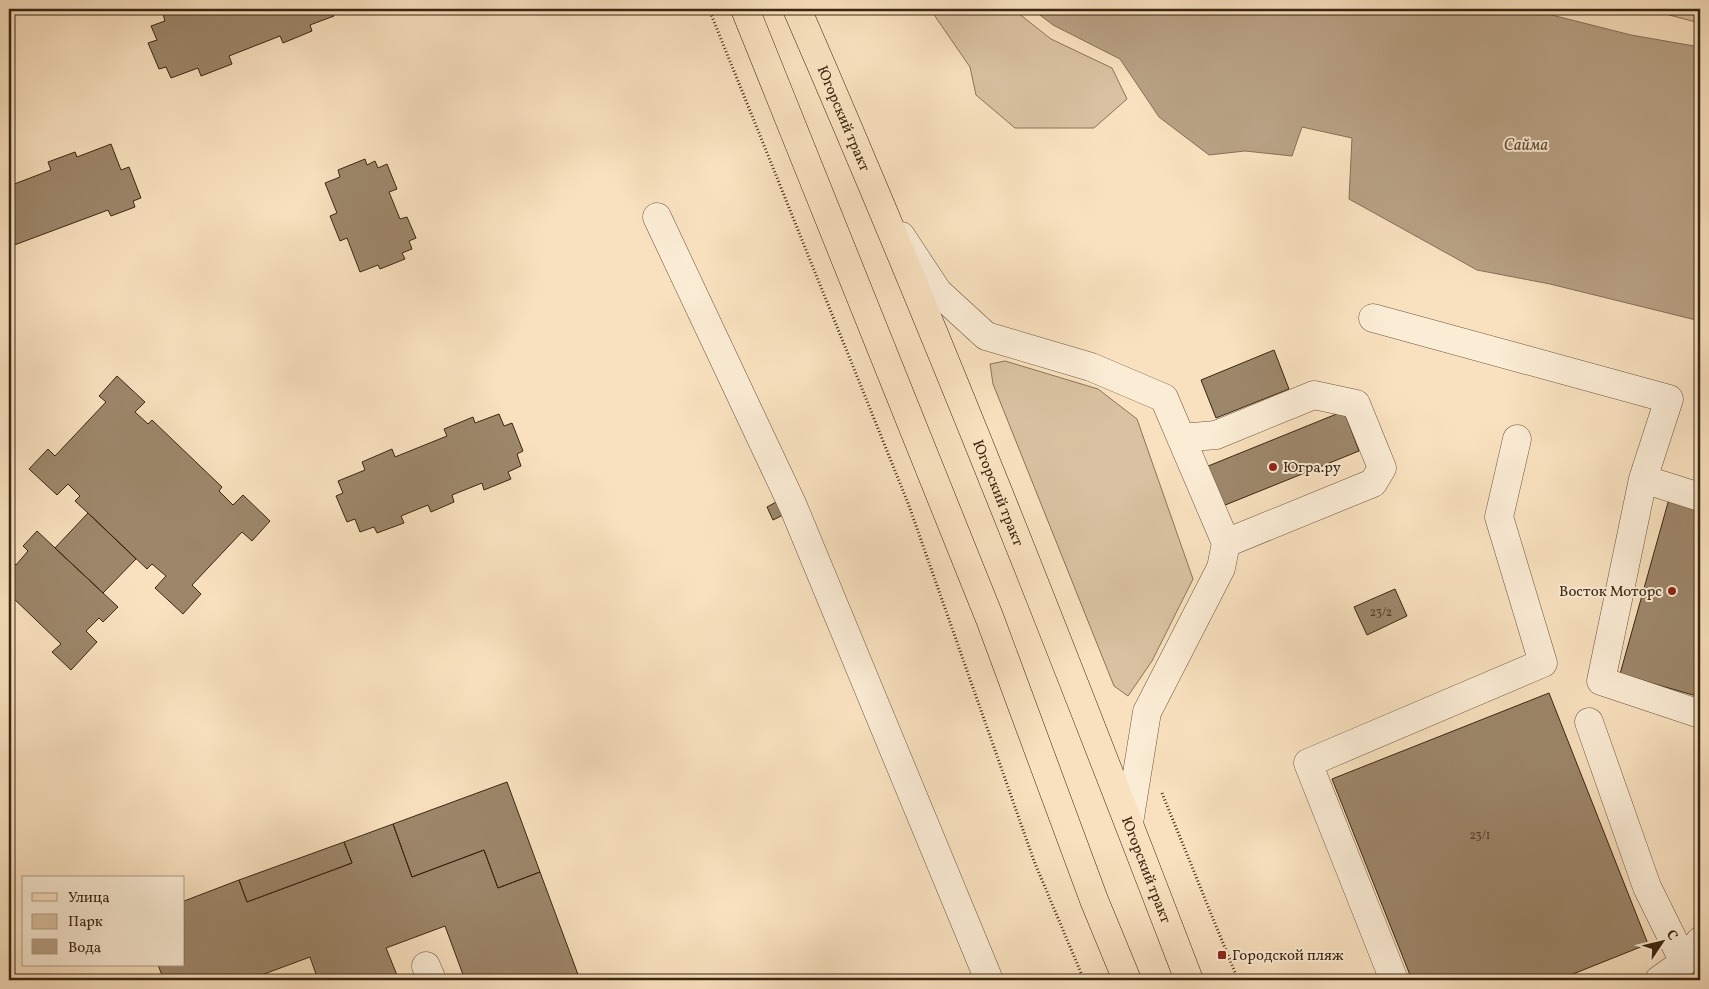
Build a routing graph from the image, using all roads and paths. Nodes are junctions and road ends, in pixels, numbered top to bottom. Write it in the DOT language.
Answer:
graph roads {
  1 [pos="709,9"];
  2 [pos="745,9"];
  3 [pos="797,9"];
  4 [pos="887,215"];
  5 [pos="657,217"];
  6 [pos="1373,318"];
  7 [pos="1181,438"];
  8 [pos="1517,439"];
  9 [pos="1643,479"];
  10 [pos="1700,497"];
  11 [pos="1226,543"];
  12 [pos="1700,714"];
  13 [pos="1589,722"];
  14 [pos="1161,791"];
  15 [pos="1129,823"];
  16 [pos="1700,941"];
  17 [pos="1684,962"];
  18 [pos="989,980"];
  19 [pos="1084,980"];
  20 [pos="1127,980"];
  21 [pos="1190,980"];
  22 [pos="1238,980"];
  23 [pos="1394,980"];
  24 [pos="1659,980"];
  1 -- 19 [label="path"];
  2 -- 20 [label="main road"];
  3 -- 4 [label="main road, Югорский тракт"];
  4 -- 7 [label="lane"];
  4 -- 15 [label="main road, Югорский тракт"];
  5 -- 18 [label="lane"];
  6 -- 9 [label="lane"];
  7 -- 11 [label="lane"];
  7 -- 11 [label="lane"];
  8 -- 23 [label="lane"];
  9 -- 10 [label="lane"];
  9 -- 12 [label="lane"];
  11 -- 15 [label="lane"];
  13 -- 17 [label="lane"];
  14 -- 22 [label="path"];
  15 -- 21 [label="main road, Югорский тракт"];
  16 -- 17 [label="lane"];
  17 -- 24 [label="lane"];
}
